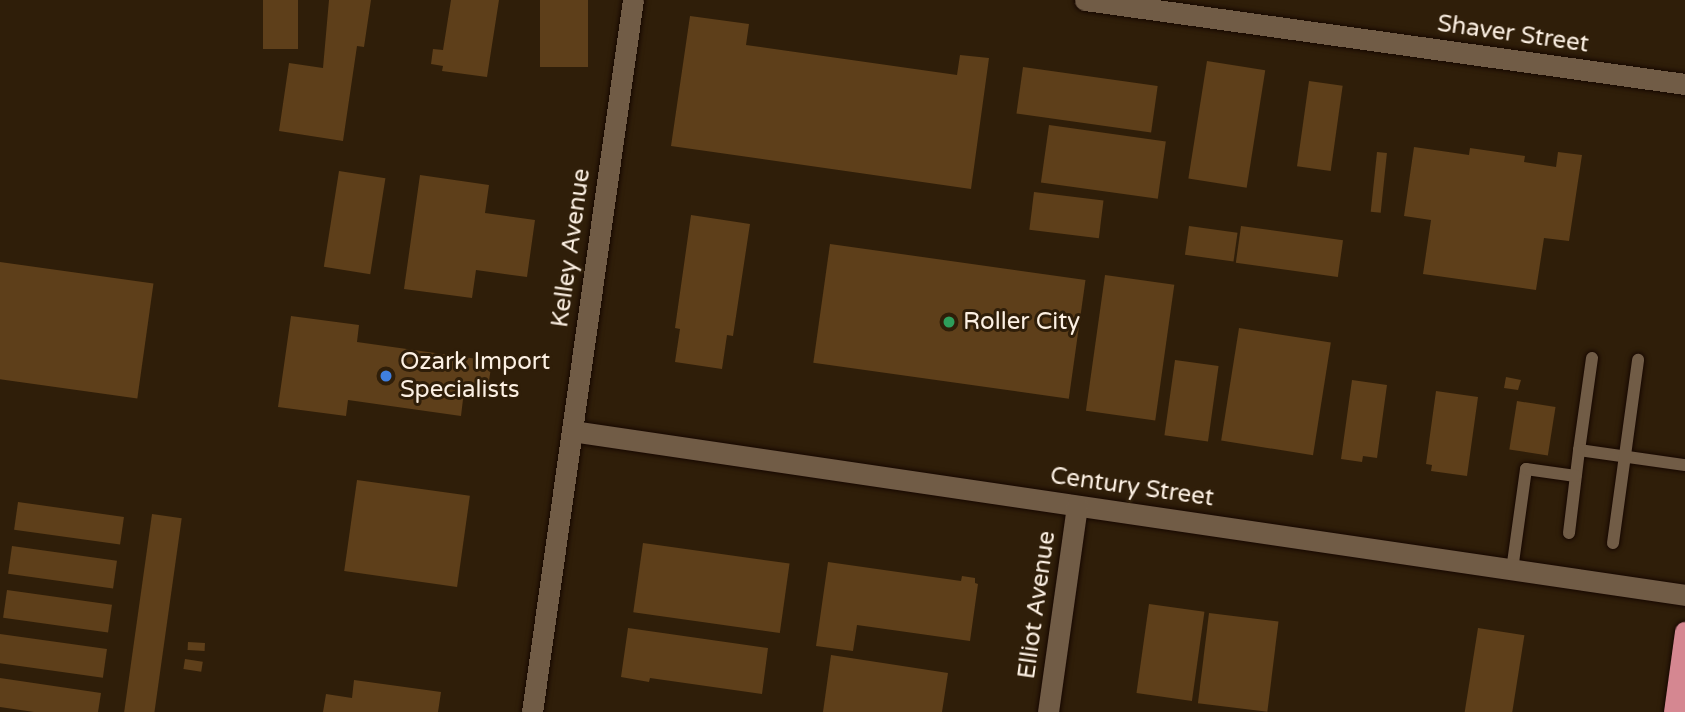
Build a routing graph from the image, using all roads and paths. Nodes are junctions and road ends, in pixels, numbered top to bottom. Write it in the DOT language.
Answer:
graph roads {
  1 [pos="633,0"];
  2 [pos="1085,0"];
  3 [pos="1685,84"];
  4 [pos="1592,358"];
  5 [pos="1638,360"];
  6 [pos="572,431"];
  7 [pos="1579,450"];
  8 [pos="1625,457"];
  9 [pos="1685,466"];
  10 [pos="1576,476"];
  11 [pos="1077,506"];
  12 [pos="1569,533"];
  13 [pos="1613,543"];
  14 [pos="1512,570"];
  15 [pos="1685,595"];
  16 [pos="1685,632"];
  17 [pos="532,712"];
  18 [pos="1048,712"];
  19 [pos="1674,712"];
  1 -- 6 [label="street, Kelley Avenue"];
  2 -- 3 [label="street, Shaver Street"];
  4 -- 7 [label="lane"];
  5 -- 8 [label="lane"];
  6 -- 11 [label="street, Century Street"];
  6 -- 17 [label="street, Kelley Avenue"];
  7 -- 8 [label="lane"];
  7 -- 10 [label="lane"];
  8 -- 9 [label="lane"];
  8 -- 13 [label="lane"];
  10 -- 12 [label="lane"];
  10 -- 14 [label="lane"];
  11 -- 14 [label="street, Century Street"];
  11 -- 18 [label="street, Elliot Avenue"];
  14 -- 15 [label="street, Century Street"];
  16 -- 19 [label="highway"];
}
